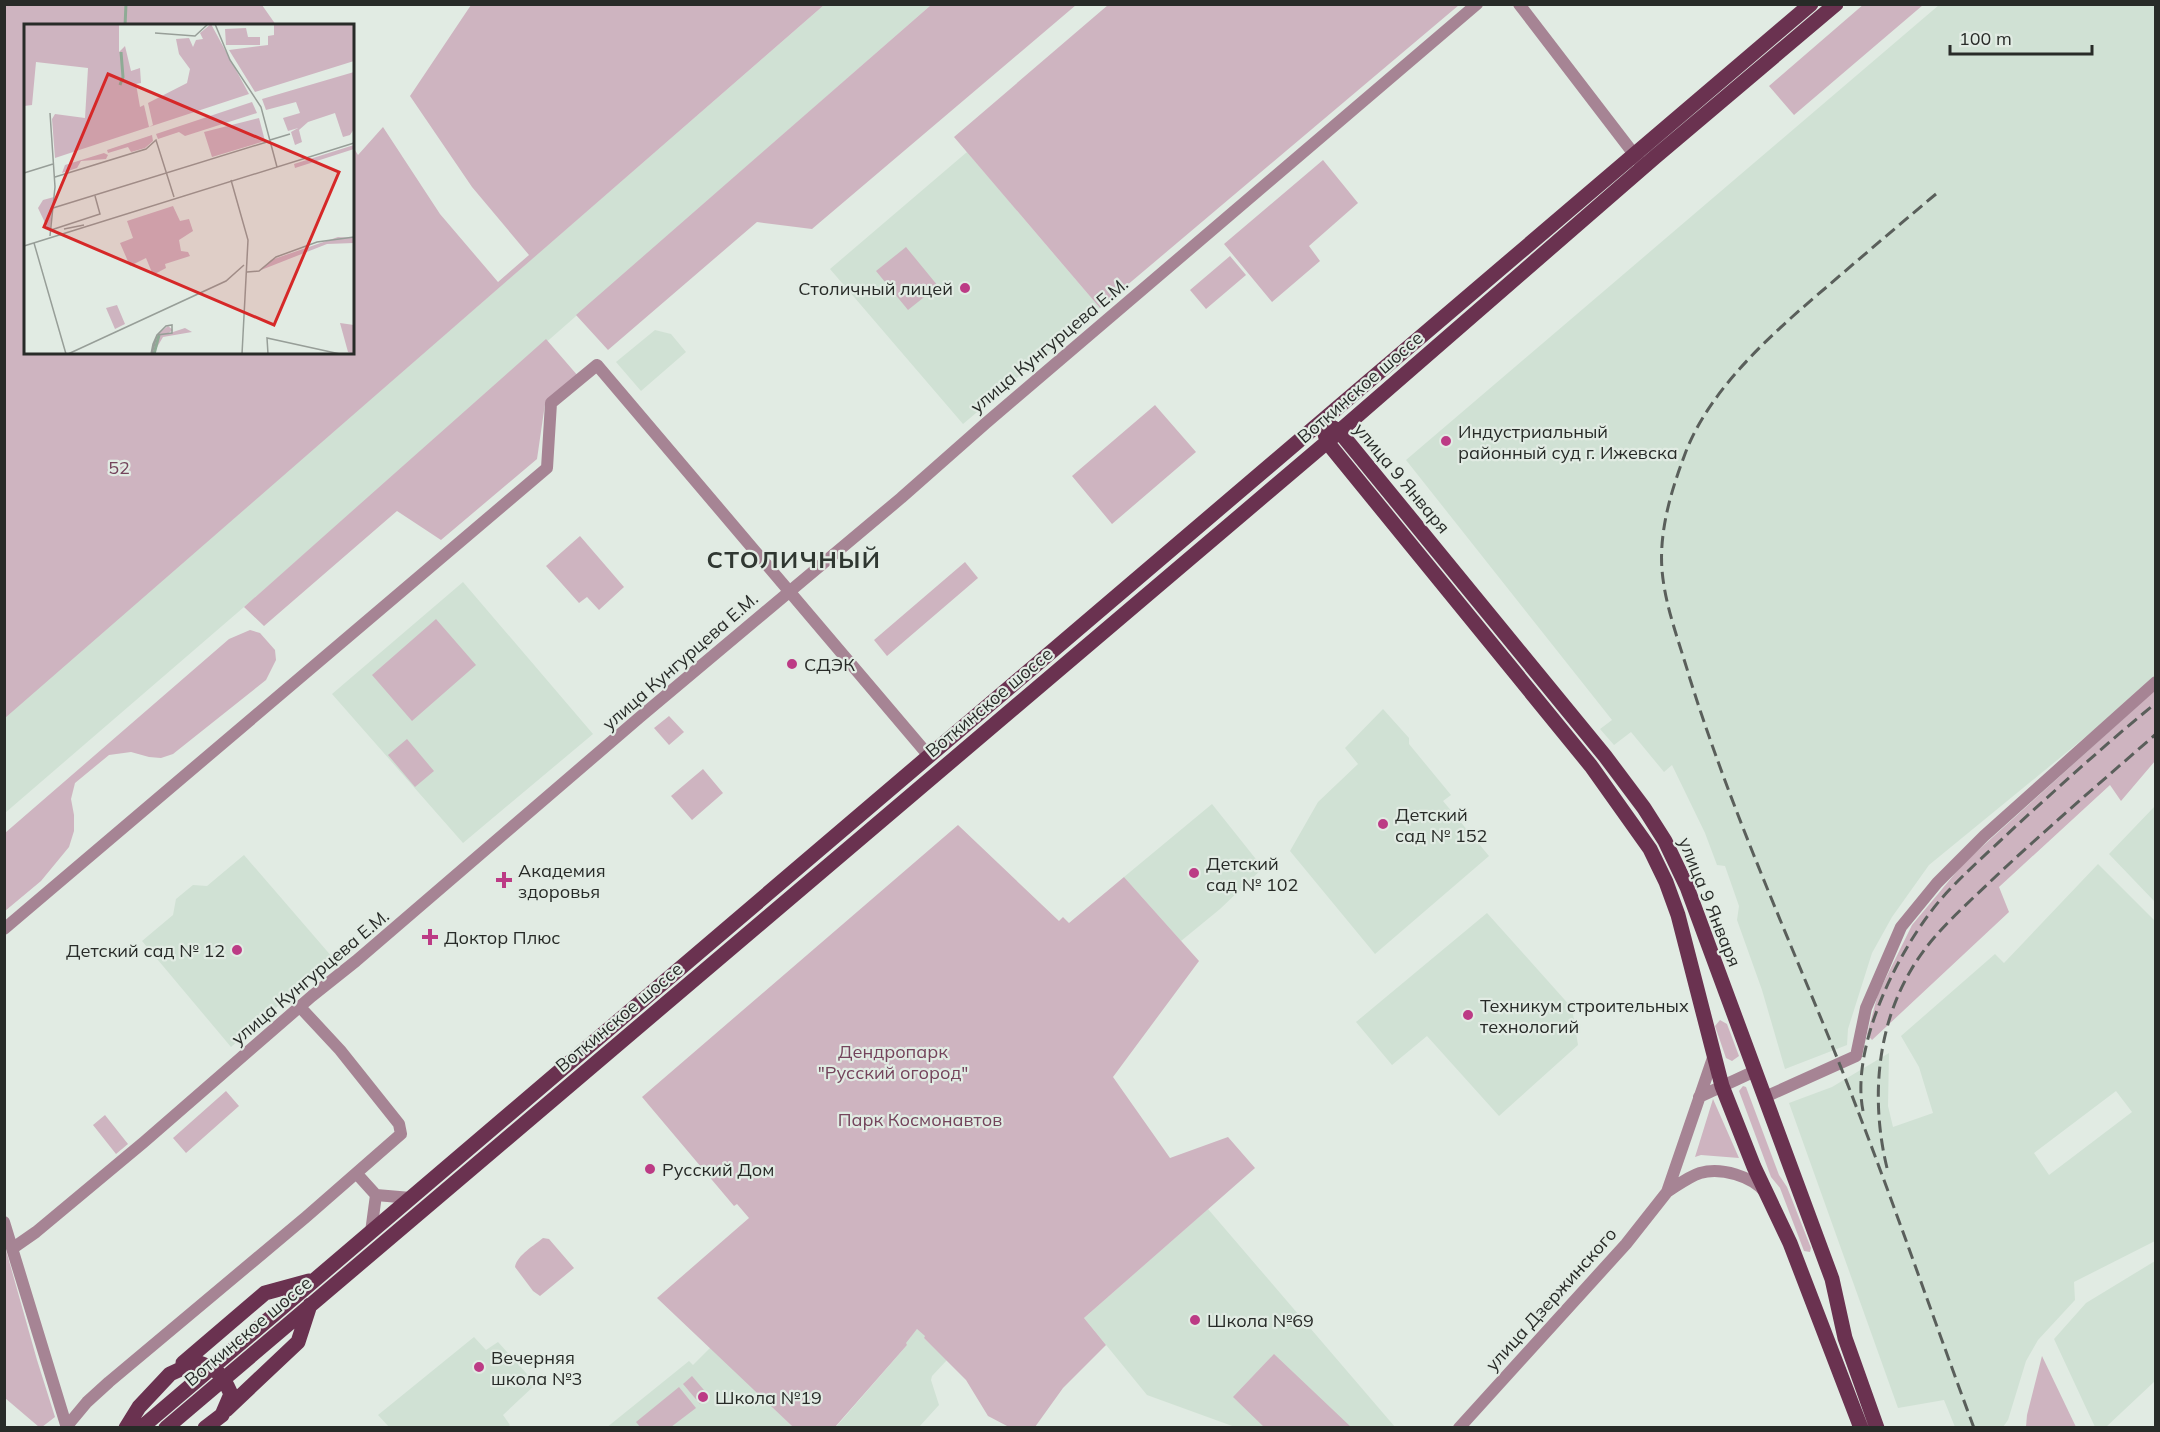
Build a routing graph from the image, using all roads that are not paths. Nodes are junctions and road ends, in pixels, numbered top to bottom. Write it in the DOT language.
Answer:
graph roads {
  1 [pos="1477,4"];
  2 [pos="1519,4"];
  3 [pos="1811,4"];
  4 [pos="1836,4"];
  5 [pos="1640,161"];
  6 [pos="1322,422"];
  7 [pos="1339,431"];
  8 [pos="1327,442"];
  9 [pos="789,591"];
  10 [pos="2156,682"];
  11 [pos="1587,733"];
  12 [pos="1573,744"];
  13 [pos="929,756"];
  14 [pos="4,929"];
  15 [pos="300,1006"];
  16 [pos="1714,1055"];
  17 [pos="1755,1071"];
  18 [pos="1722,1086"];
  19 [pos="1699,1097"];
  20 [pos="1765,1097"];
  21 [pos="357,1174"];
  22 [pos="1667,1192"];
  23 [pos="376,1195"];
  24 [pos="411,1198"];
  25 [pos="1770,1198"];
  26 [pos="4,1222"];
  27 [pos="370,1232"];
  28 [pos="13,1248"];
  29 [pos="1824,1257"];
  30 [pos="1799,1267"];
  31 [pos="315,1280"];
  32 [pos="311,1304"];
  33 [pos="212,1367"];
  34 [pos="170,1374"];
  35 [pos="223,1378"];
  36 [pos="222,1414"];
  37 [pos="67,1427"];
  38 [pos="126,1428"];
  39 [pos="141,1428"];
  40 [pos="166,1428"];
  41 [pos="205,1428"];
  42 [pos="1459,1428"];
  43 [pos="1861,1428"];
  44 [pos="1877,1428"];
  1 -- 9 [label="street, улица Кунгурцева Е.М."];
  2 -- 5 [label="street"];
  3 -- 5 [label="main road, Воткинское шоссе"];
  4 -- 5 [label="main road, Воткинское шоссе"];
  5 -- 6 [label="main road, Воткинское шоссе"];
  5 -- 7 [label="main road, Воткинское шоссе"];
  6 -- 7 [label="main road, улица 9 Января"];
  6 -- 8 [label="main road, улица 9 Января"];
  6 -- 13 [label="main road, Воткинское шоссе"];
  7 -- 8 [label="main road, Воткинское шоссе"];
  7 -- 11 [label="main road, улица 9 Января"];
  8 -- 12 [label="main road, улица 9 Января"];
  8 -- 32 [label="main road, Воткинское шоссе"];
  9 -- 13 [label="street"];
  9 -- 14 [label="street"];
  9 -- 15 [label="street, улица Кунгурцева Е.М."];
  10 -- 20 [label="street"];
  11 -- 12 [label="main road"];
  11 -- 17 [label="main road, улица 9 Января"];
  12 -- 16 [label="main road, улица 9 Января"];
  13 -- 24 [label="main road, Воткинское шоссе"];
  15 -- 21 [label="street"];
  15 -- 28 [label="street, улица Кунгурцева Е.М."];
  16 -- 18 [label="main road, улица 9 Января"];
  16 -- 19 [label="street, улица Дзержинского"];
  17 -- 18 [label="street"];
  17 -- 20 [label="main road, улица 9 Января"];
  18 -- 19 [label="street"];
  18 -- 25 [label="main road, улица 9 Января"];
  19 -- 22 [label="street, улица Дзержинского"];
  20 -- 29 [label="main road, улица 9 Января"];
  21 -- 23 [label="street"];
  21 -- 37 [label="street"];
  22 -- 25 [label="street, улица Дзержинского"];
  22 -- 42 [label="street, улица Дзержинского"];
  23 -- 24 [label="street"];
  23 -- 27 [label="street"];
  24 -- 27 [label="main road, Воткинское шоссе"];
  25 -- 30 [label="main road, улица 9 Января"];
  26 -- 28 [label="street"];
  27 -- 31 [label="main road, Воткинское шоссе"];
  28 -- 37 [label="street"];
  29 -- 30 [label="main road"];
  29 -- 44 [label="main road, улица 9 Января"];
  30 -- 43 [label="main road, улица 9 Января"];
  31 -- 33 [label="main road, Воткинское шоссе"];
  31 -- 34 [label="main road"];
  32 -- 35 [label="main road, Воткинское шоссе"];
  32 -- 36 [label="main road"];
  33 -- 34 [label="main road"];
  33 -- 35 [label="main road"];
  33 -- 39 [label="main road, Воткинское шоссе"];
  34 -- 38 [label="main road"];
  35 -- 36 [label="main road"];
  35 -- 40 [label="main road, Воткинское шоссе"];
  36 -- 41 [label="main road"];
}
